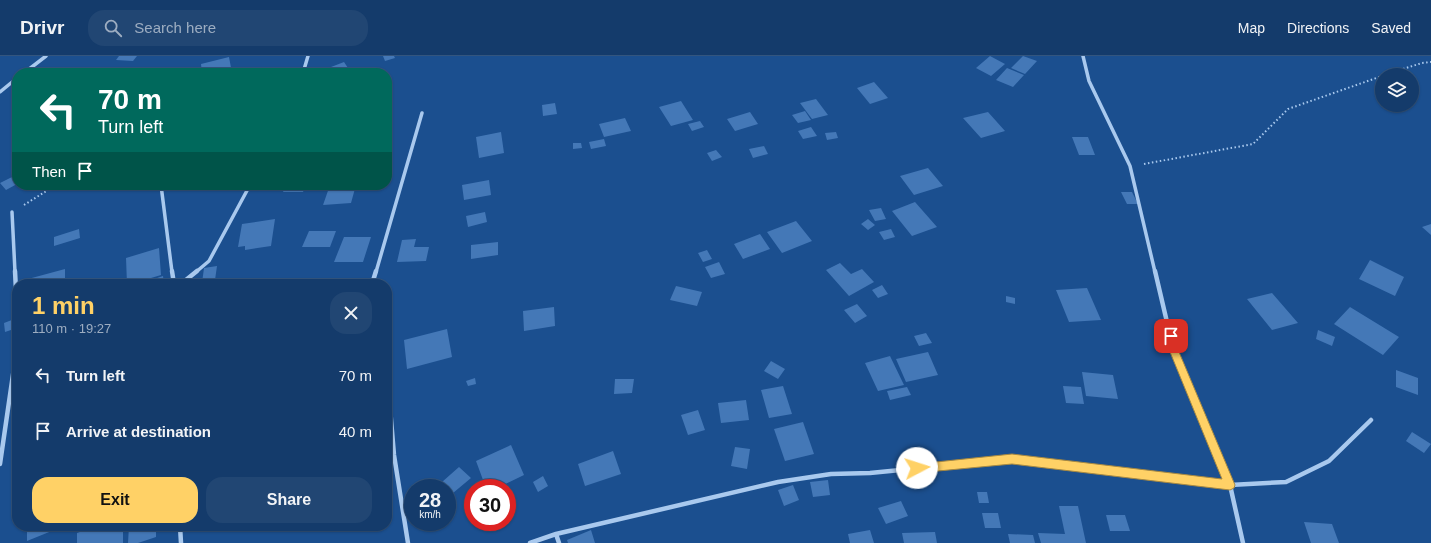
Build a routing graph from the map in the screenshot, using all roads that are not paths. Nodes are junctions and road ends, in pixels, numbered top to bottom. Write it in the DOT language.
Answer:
graph roads {
  1 [pos="46,56"];
  2 [pos="308,56"];
  3 [pos="1083,56"];
  4 [pos="30,68"];
  5 [pos="304,68"];
  6 [pos="12,82"];
  7 [pos="0,92"];
  8 [pos="422,113"];
  9 [pos="162,190"];
  10 [pos="247,190"];
  11 [pos="12,212"];
  12 [pos="15,279"];
  13 [pos="173,279"];
  14 [pos="187,279"];
  15 [pos="373,279"];
  16 [pos="12,380"];
  17 [pos="1371,420"];
  18 [pos="392,431"];
  19 [pos="0,459"];
  20 [pos="0,464"];
  21 [pos="1230,485"];
  22 [pos="181,531"];
  23 [pos="556,534"];
  24 [pos="182,543"];
  25 [pos="408,543"];
  26 [pos="530,543"];
  27 [pos="559,543"];
  28 [pos="1242,543"];
  1 -- 4 [label="street"];
  2 -- 5 [label="street"];
  3 -- 21 [label="street"];
  6 -- 7 [label="street"];
  8 -- 15 [label="street"];
  9 -- 13 [label="street"];
  10 -- 14 [label="street"];
  11 -- 12 [label="street"];
  16 -- 19 [label="street"];
  17 -- 21 [label="street"];
  18 -- 25 [label="street"];
  19 -- 20 [label="street"];
  21 -- 23 [label="street"];
  21 -- 28 [label="street"];
  22 -- 24 [label="street"];
  23 -- 26 [label="street"];
  23 -- 27 [label="street"];
}
